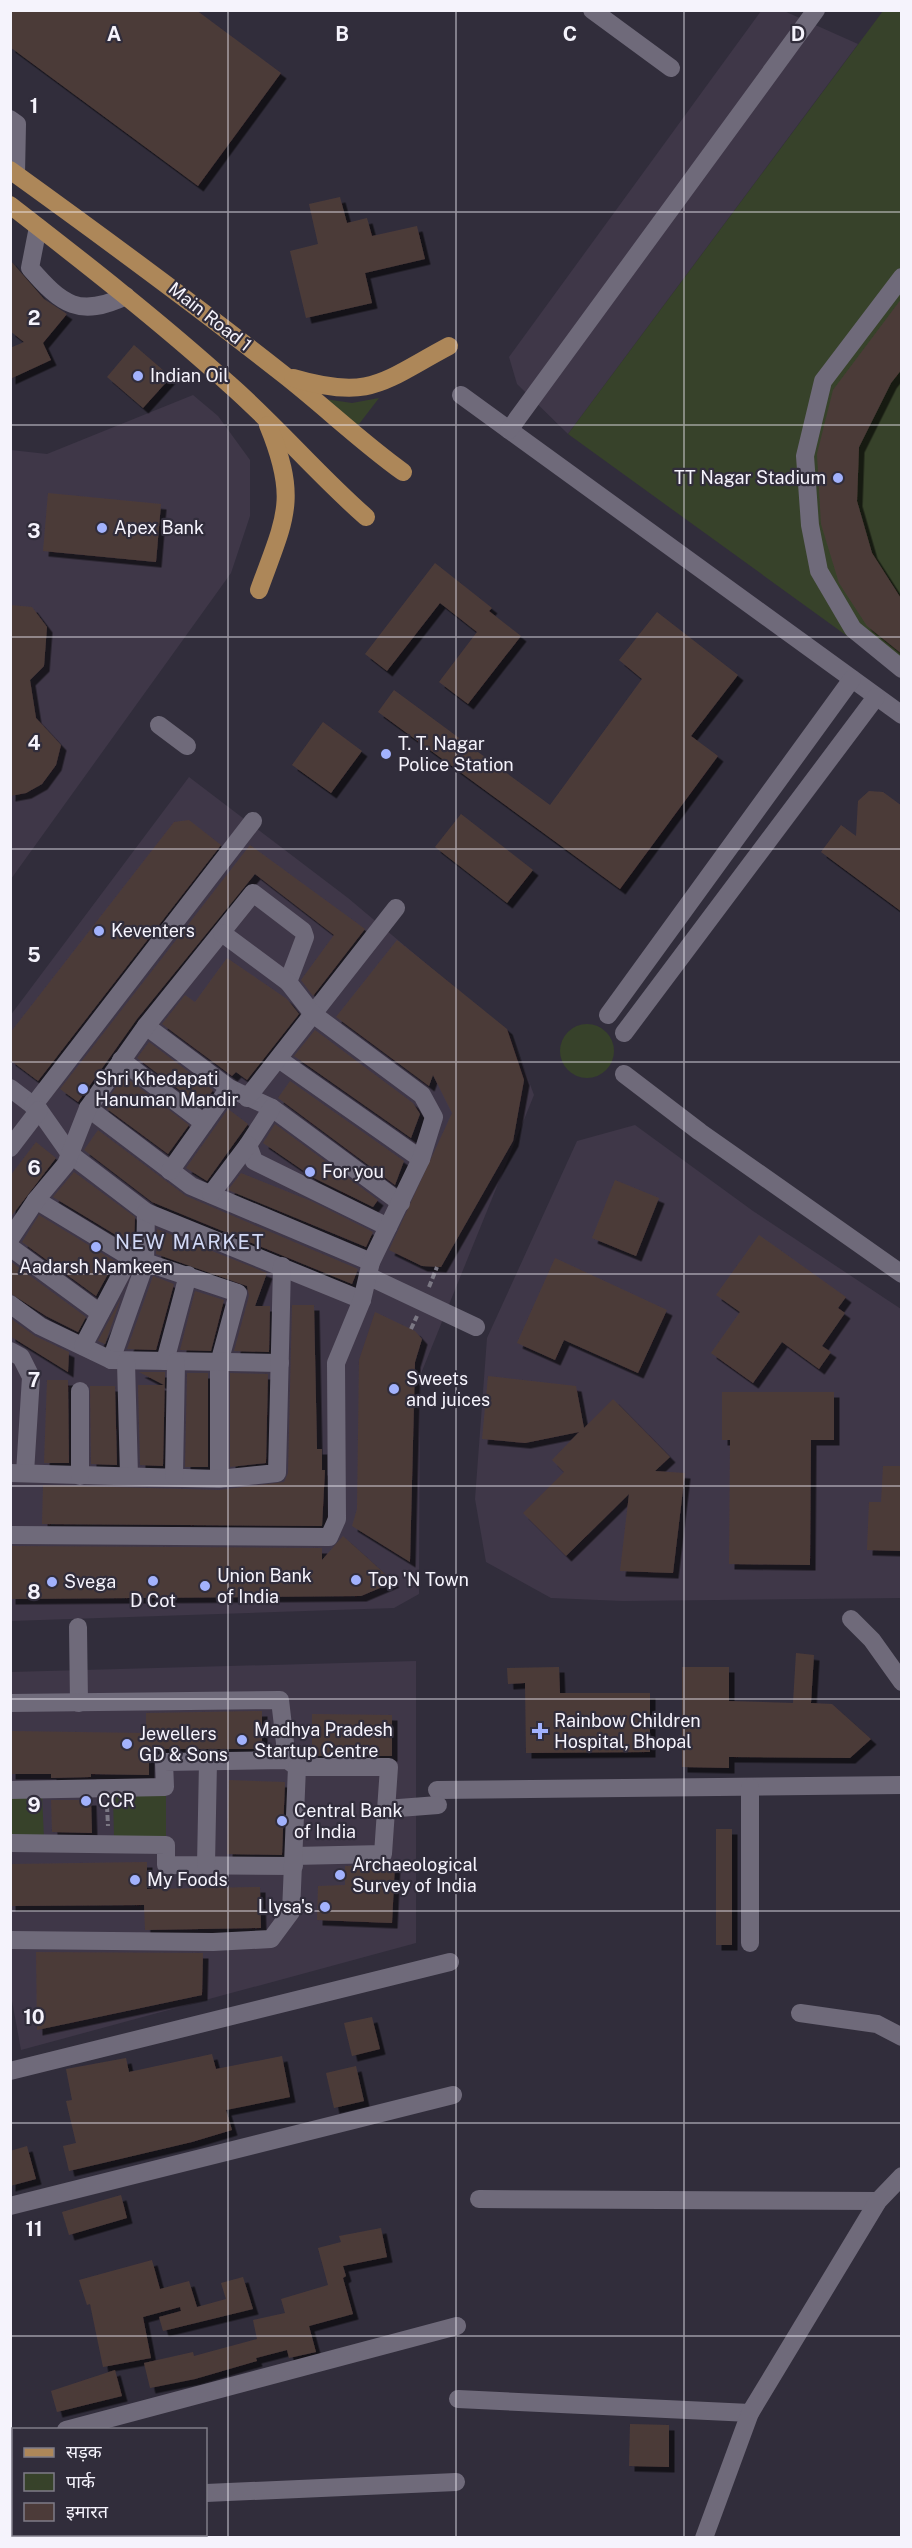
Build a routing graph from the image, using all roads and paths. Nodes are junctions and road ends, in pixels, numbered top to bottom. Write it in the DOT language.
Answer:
graph roads {
  1 [pos="592,10"];
  2 [pos="816,10"];
  3 [pos="671,68"];
  4 [pos="10,119"];
  5 [pos="13,172"];
  6 [pos="10,205"];
  7 [pos="39,227"];
  8 [pos="902,277"];
  9 [pos="126,296"];
  10 [pos="449,346"];
  11 [pos="286,376"];
  12 [pos="461,394"];
  13 [pos="264,416"];
  14 [pos="509,430"];
  15 [pos="403,472"];
  16 [pos="366,517"];
  17 [pos="259,590"];
  18 [pos="902,669"];
  19 [pos="852,679"];
  20 [pos="876,697"];
  21 [pos="902,715"];
  22 [pos="159,725"];
  23 [pos="187,746"];
  24 [pos="253,821"];
  25 [pos="396,908"];
  26 [pos="222,933"];
  27 [pos="288,982"];
  28 [pos="314,1014"];
  29 [pos="608,1015"];
  30 [pos="146,1026"];
  31 [pos="624,1033"];
  32 [pos="122,1060"];
  33 [pos="280,1060"];
  34 [pos="624,1074"];
  35 [pos="10,1088"];
  36 [pos="228,1088"];
  37 [pos="247,1098"];
  38 [pos="36,1108"];
  39 [pos="88,1108"];
  40 [pos="272,1108"];
  41 [pos="204,1123"];
  42 [pos="248,1146"];
  43 [pos="10,1148"];
  44 [pos="70,1154"];
  45 [pos="422,1159"];
  46 [pos="170,1171"];
  47 [pos="211,1194"];
  48 [pos="36,1200"];
  49 [pos="401,1203"];
  50 [pos="146,1212"];
  51 [pos="388,1227"];
  52 [pos="10,1239"];
  53 [pos="10,1247"];
  54 [pos="137,1260"];
  55 [pos="282,1266"];
  56 [pos="370,1269"];
  57 [pos="902,1274"];
  58 [pos="188,1275"];
  59 [pos="362,1300"];
  60 [pos="10,1304"];
  61 [pos="100,1313"];
  62 [pos="477,1327"];
  63 [pos="83,1346"];
  64 [pos="10,1352"];
  65 [pos="118,1361"];
  66 [pos="171,1361"];
  67 [pos="280,1363"];
  68 [pos="219,1364"];
  69 [pos="80,1391"];
  70 [pos="18,1473"];
  71 [pos="80,1476"];
  72 [pos="129,1476"];
  73 [pos="174,1476"];
  74 [pos="219,1479"];
  75 [pos="10,1535"];
  76 [pos="851,1619"];
  77 [pos="78,1627"];
  78 [pos="902,1682"];
  79 [pos="10,1703"];
  80 [pos="79,1703"];
  81 [pos="208,1762"];
  82 [pos="292,1764"];
  83 [pos="902,1785"];
  84 [pos="750,1787"];
  85 [pos="107,1788"];
  86 [pos="10,1790"];
  87 [pos="386,1809"];
  88 [pos="10,1844"];
  89 [pos="108,1845"];
  90 [pos="294,1861"];
  91 [pos="206,1865"];
  92 [pos="10,1940"];
  93 [pos="750,1943"];
  94 [pos="450,1962"];
  95 [pos="800,2013"];
  96 [pos="902,2037"];
  97 [pos="10,2071"];
  98 [pos="453,2095"];
  99 [pos="902,2176"];
  100 [pos="479,2199"];
  101 [pos="878,2200"];
  102 [pos="10,2206"];
  103 [pos="457,2326"];
  104 [pos="458,2399"];
  105 [pos="750,2414"];
  106 [pos="74,2428"];
  107 [pos="456,2481"];
  108 [pos="207,2493"];
  109 [pos="704,2538"];
  1 -- 3 [label="street"];
  2 -- 14 [label="street"];
  4 -- 5 [label="street"];
  5 -- 11 [label="main road, Main Road 1"];
  6 -- 7 [label="main road, Main Road 1"];
  7 -- 9 [label="main road, Main Road 1"];
  7 -- 9 [label="street"];
  8 -- 18 [label="street"];
  9 -- 13 [label="main road, Main Road 1"];
  10 -- 11 [label="main road"];
  11 -- 15 [label="main road, Main Road 1"];
  12 -- 14 [label="street"];
  13 -- 16 [label="main road, Main Road 1"];
  13 -- 17 [label="main road"];
  14 -- 19 [label="street"];
  19 -- 20 [label="street"];
  19 -- 29 [label="street"];
  20 -- 21 [label="street"];
  20 -- 31 [label="street"];
  22 -- 23 [label="street"];
  24 -- 38 [label="street"];
  25 -- 28 [label="street"];
  26 -- 27 [label="street"];
  26 -- 27 [label="street"];
  26 -- 30 [label="street"];
  27 -- 28 [label="street"];
  28 -- 33 [label="street"];
  28 -- 45 [label="street"];
  30 -- 32 [label="street"];
  30 -- 36 [label="street"];
  32 -- 39 [label="street"];
  32 -- 41 [label="street"];
  33 -- 37 [label="street"];
  33 -- 45 [label="street"];
  34 -- 57 [label="street"];
  35 -- 38 [label="street"];
  36 -- 37 [label="street"];
  36 -- 41 [label="street"];
  37 -- 40 [label="street"];
  38 -- 43 [label="street"];
  38 -- 44 [label="street"];
  39 -- 44 [label="street"];
  39 -- 46 [label="street"];
  40 -- 42 [label="street"];
  40 -- 49 [label="street"];
  41 -- 46 [label="street"];
  42 -- 47 [label="street"];
  42 -- 51 [label="street"];
  44 -- 48 [label="street"];
  44 -- 50 [label="street"];
  45 -- 49 [label="street"];
  46 -- 47 [label="street"];
  47 -- 56 [label="street"];
  48 -- 52 [label="street"];
  48 -- 54 [label="street"];
  49 -- 51 [label="street"];
  50 -- 54 [label="street"];
  50 -- 55 [label="street"];
  51 -- 56 [label="street"];
  53 -- 61 [label="street"];
  54 -- 58 [label="street"];
  54 -- 61 [label="street"];
  54 -- 65 [label="street"];
  55 -- 59 [label="street"];
  55 -- 67 [label="street"];
  56 -- 59 [label="street"];
  56 -- 62 [label="street"];
  58 -- 66 [label="street"];
  58 -- 68 [label="street"];
  59 -- 75 [label="street"];
  60 -- 63 [label="street"];
  61 -- 63 [label="street"];
  63 -- 65 [label="street"];
  64 -- 70 [label="street"];
  65 -- 66 [label="street"];
  65 -- 72 [label="street"];
  66 -- 68 [label="street"];
  66 -- 73 [label="street"];
  67 -- 68 [label="street"];
  67 -- 74 [label="street"];
  68 -- 74 [label="street"];
  69 -- 71 [label="street"];
  70 -- 71 [label="street"];
  71 -- 72 [label="street"];
  72 -- 73 [label="street"];
  73 -- 74 [label="street"];
  76 -- 78 [label="street"];
  77 -- 80 [label="street"];
  79 -- 80 [label="street"];
  80 -- 82 [label="street"];
  81 -- 82 [label="street"];
  81 -- 85 [label="street"];
  81 -- 91 [label="street"];
  82 -- 87 [label="street"];
  82 -- 90 [label="street"];
  83 -- 84 [label="street"];
  84 -- 87 [label="street"];
  84 -- 93 [label="street"];
  85 -- 86 [label="street"];
  85 -- 89 [label="path"];
  87 -- 90 [label="street"];
  88 -- 89 [label="street"];
  89 -- 91 [label="street"];
  90 -- 91 [label="street"];
  90 -- 92 [label="street"];
  94 -- 97 [label="street"];
  95 -- 96 [label="street"];
  98 -- 102 [label="street"];
  99 -- 101 [label="street"];
  100 -- 101 [label="street"];
  101 -- 105 [label="street"];
  103 -- 106 [label="street"];
  104 -- 105 [label="street"];
  105 -- 109 [label="street"];
  107 -- 108 [label="street"];
}
